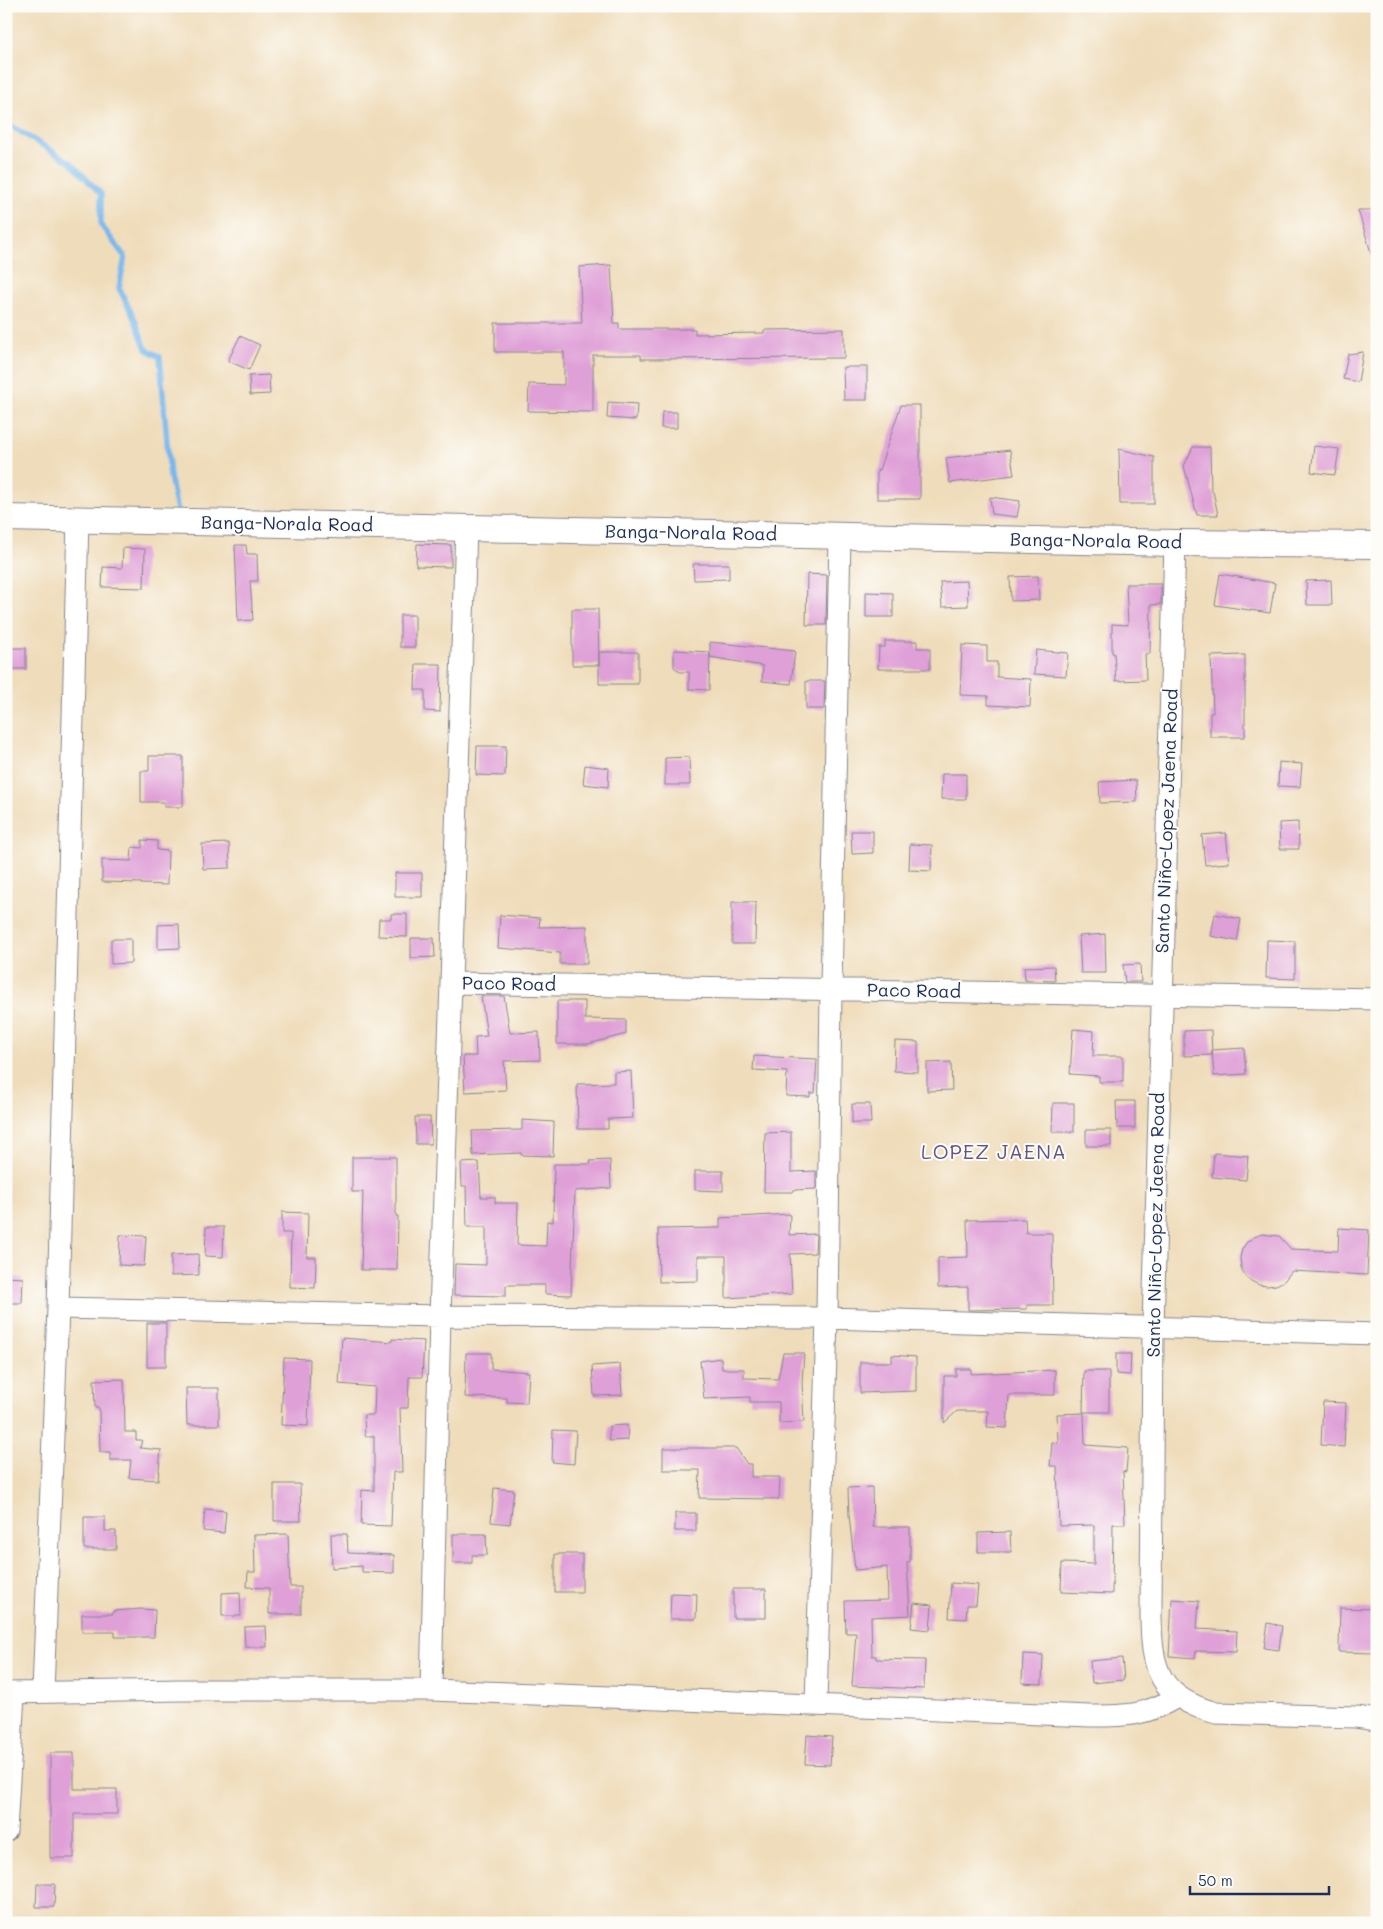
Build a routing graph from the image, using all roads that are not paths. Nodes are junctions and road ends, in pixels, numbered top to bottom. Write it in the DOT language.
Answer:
graph roads {
  1 [pos="6,518"];
  2 [pos="78,519"];
  3 [pos="466,528"];
  4 [pos="840,536"];
  5 [pos="1175,543"];
  6 [pos="1377,545"];
  7 [pos="451,983"];
  8 [pos="830,990"];
  9 [pos="1162,995"];
  10 [pos="1377,999"];
  11 [pos="58,1308"];
  12 [pos="440,1316"];
  13 [pos="828,1318"];
  14 [pos="1153,1327"];
  15 [pos="1377,1334"];
  16 [pos="431,1690"];
  17 [pos="43,1692"];
  18 [pos="10,1694"];
  19 [pos="1177,1697"];
  20 [pos="816,1705"];
  21 [pos="1377,1720"];
  22 [pos="6,1831"];
  1 -- 2 [label="main road, Banga-Norala Road"];
  2 -- 3 [label="main road, Banga-Norala Road"];
  2 -- 11 [label="street"];
  3 -- 4 [label="main road, Banga-Norala Road"];
  3 -- 7 [label="street"];
  4 -- 5 [label="main road, Banga-Norala Road"];
  4 -- 8 [label="street"];
  5 -- 6 [label="main road, Banga-Norala Road"];
  5 -- 9 [label="street, Santo Niño-Lopez Jaena Road"];
  7 -- 8 [label="street, Paco Road"];
  7 -- 12 [label="street"];
  8 -- 9 [label="street, Paco Road"];
  8 -- 13 [label="street"];
  9 -- 10 [label="street, Paco Road"];
  9 -- 14 [label="street, Santo Niño-Lopez Jaena Road"];
  11 -- 12 [label="street"];
  11 -- 17 [label="street"];
  12 -- 13 [label="street"];
  12 -- 16 [label="street"];
  13 -- 14 [label="street"];
  13 -- 20 [label="street"];
  14 -- 15 [label="street"];
  14 -- 19 [label="street, Santo Niño-Lopez Jaena Road"];
  16 -- 17 [label="street"];
  16 -- 20 [label="street"];
  17 -- 18 [label="street"];
  18 -- 22 [label="street"];
  19 -- 20 [label="street"];
  19 -- 21 [label="street, Santo Niño-Lopez Jaena Road"];
}
